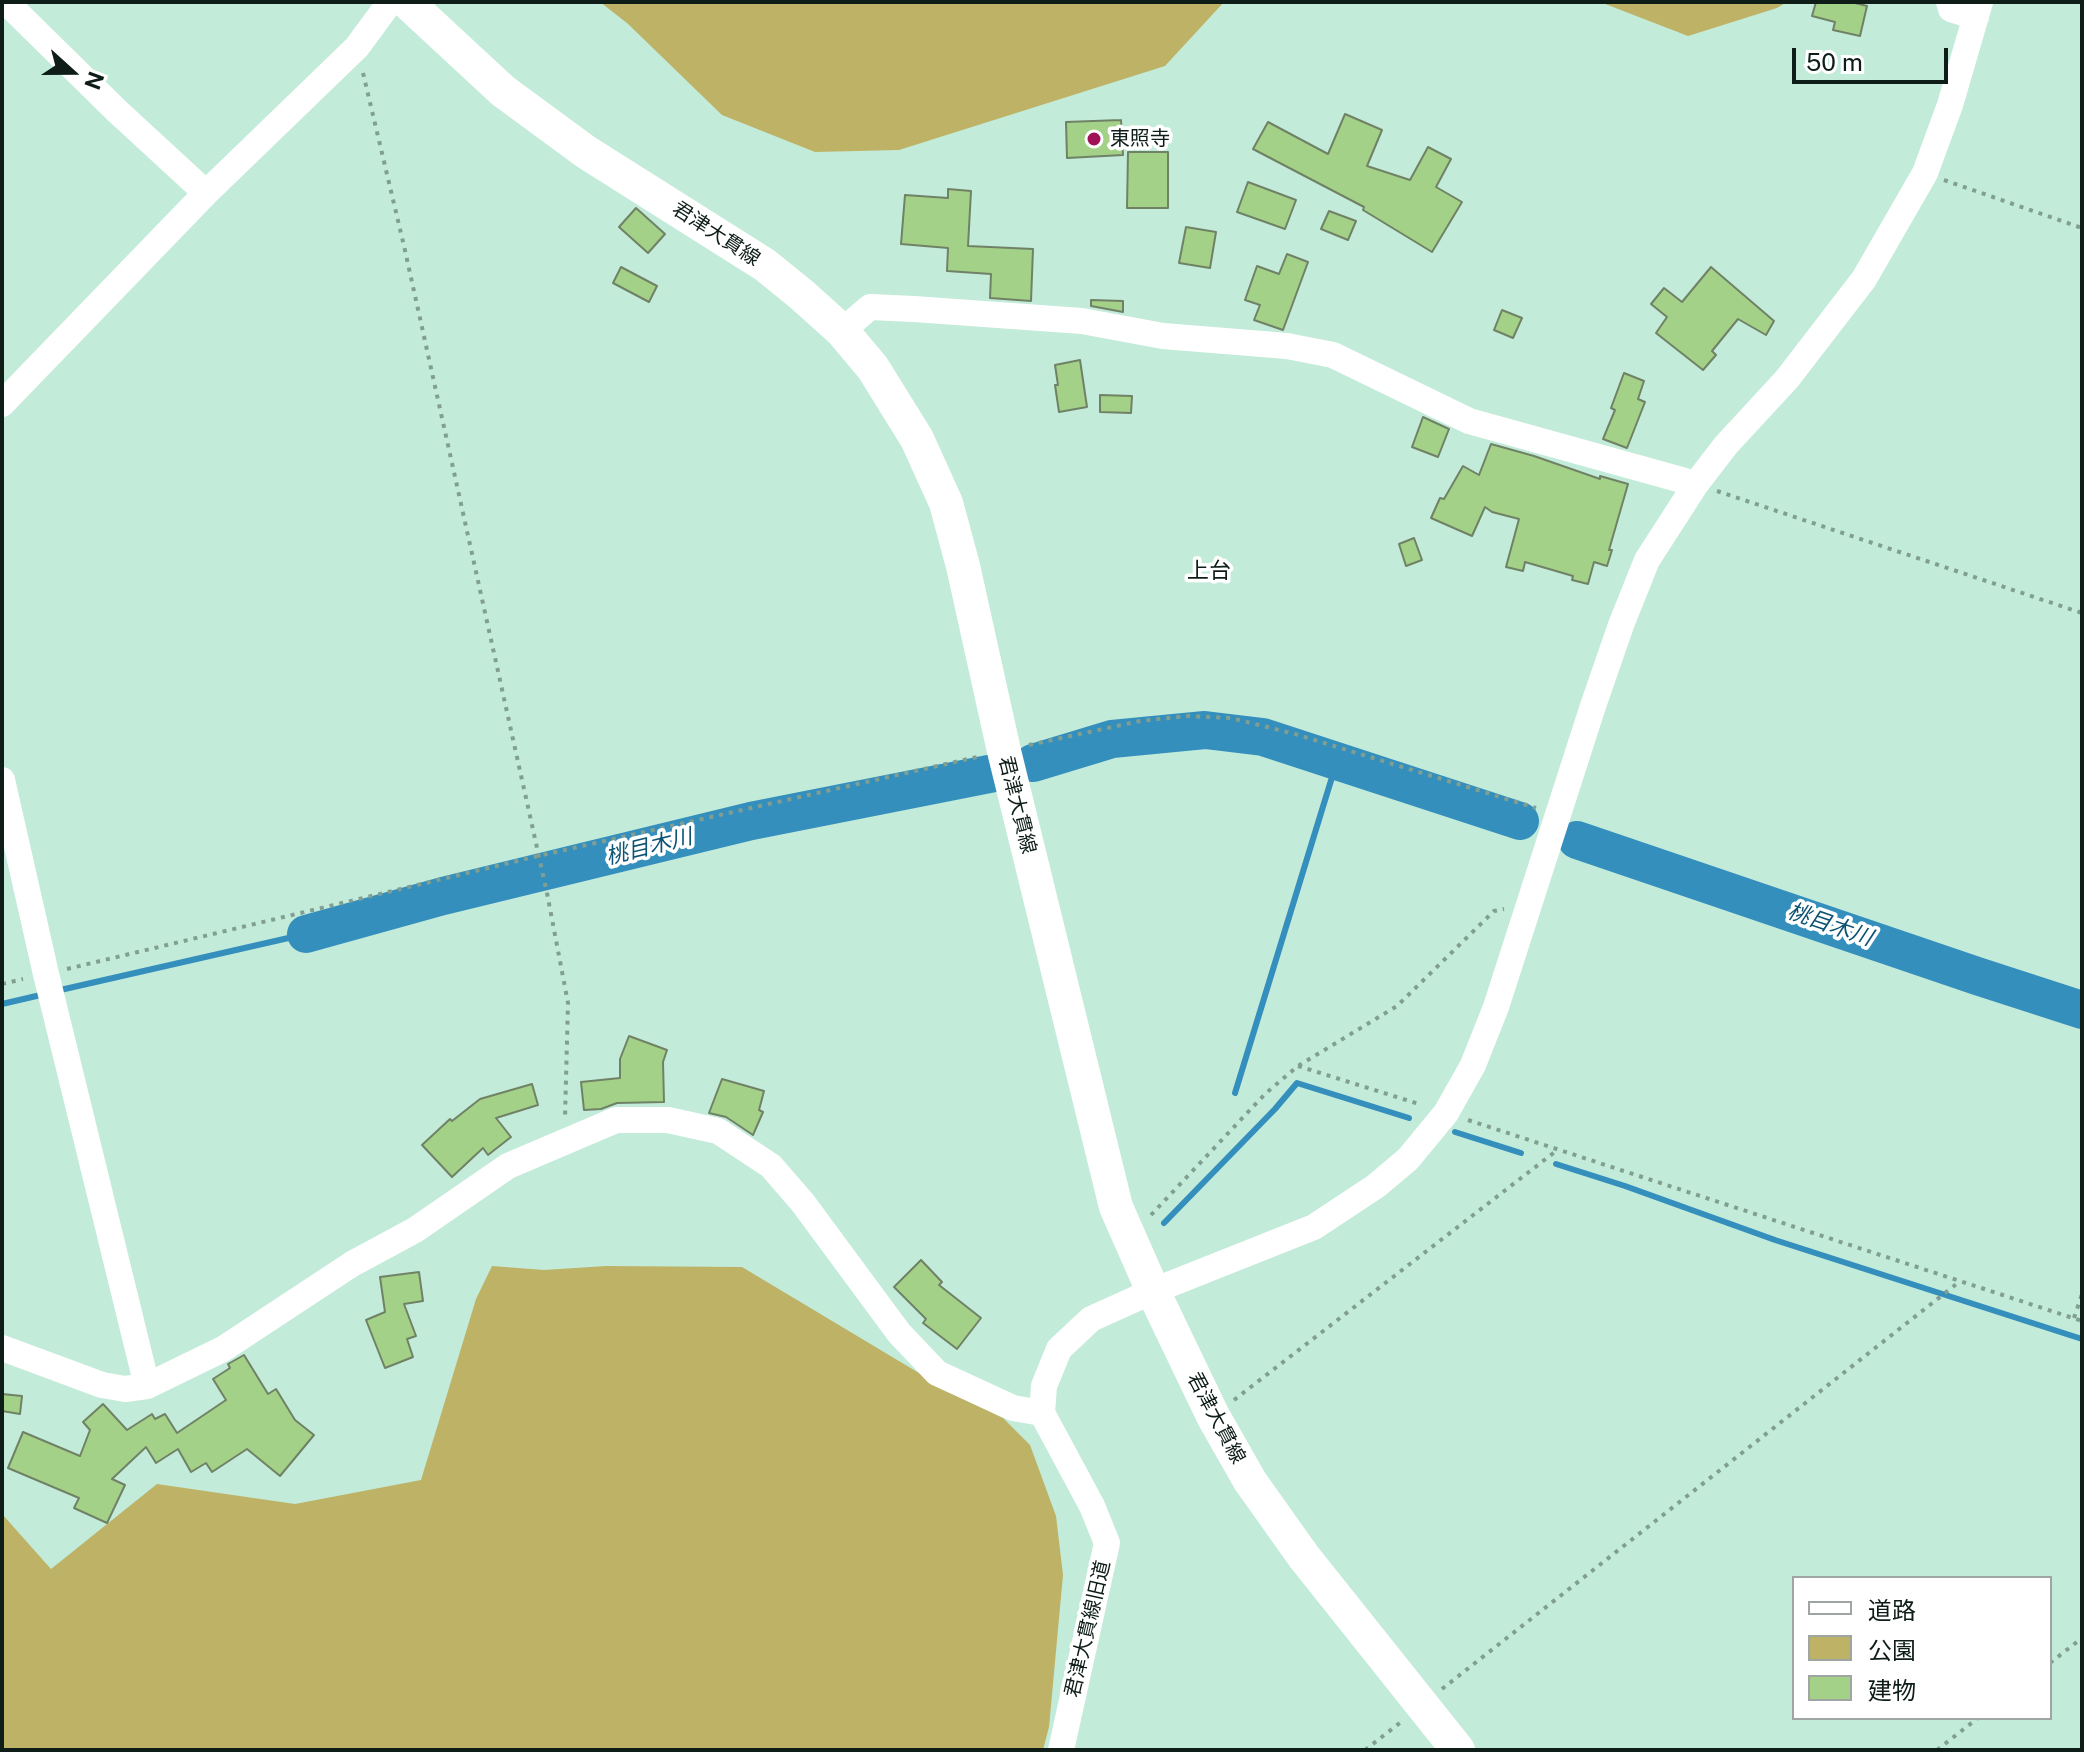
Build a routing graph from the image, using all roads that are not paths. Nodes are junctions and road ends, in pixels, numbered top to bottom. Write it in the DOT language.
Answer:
graph roads {
  1 [pos="6,2"];
  2 [pos="390,2"];
  3 [pos="407,2"];
  4 [pos="1949,2"];
  5 [pos="1978,10"];
  6 [pos="206,193"];
  7 [pos="842,331"];
  8 [pos="2,404"];
  9 [pos="1696,484"];
  10 [pos="2,780"];
  11 [pos="1153,1291"];
  12 [pos="2,1348"];
  13 [pos="147,1386"];
  14 [pos="1042,1413"];
  15 [pos="1061,1750"];
  16 [pos="1458,1750"];
  1 -- 6 [label="street"];
  2 -- 6 [label="street"];
  3 -- 7 [label="main road, 君津大貫線"];
  4 -- 5 [label="street"];
  5 -- 9 [label="street"];
  6 -- 8 [label="street"];
  7 -- 9 [label="street"];
  7 -- 11 [label="main road, 君津大貫線"];
  9 -- 11 [label="street"];
  10 -- 13 [label="street"];
  11 -- 14 [label="street"];
  11 -- 16 [label="main road, 君津大貫線"];
  12 -- 13 [label="street"];
  13 -- 14 [label="street"];
  14 -- 15 [label="street, 君津大貫線旧道"];
}
